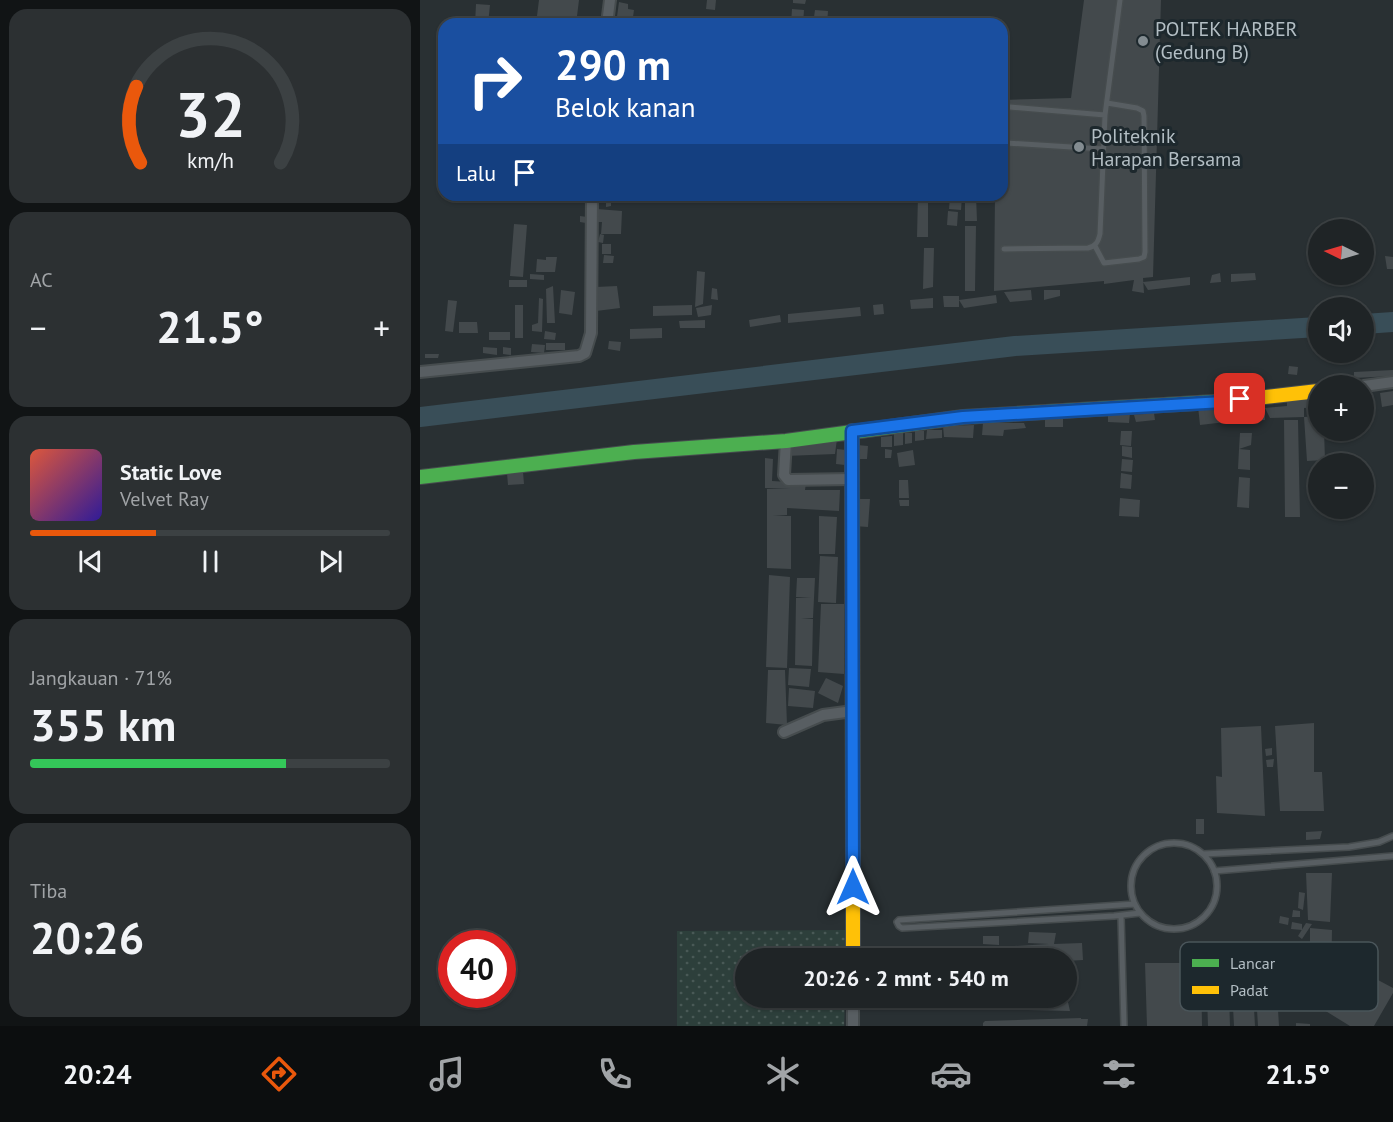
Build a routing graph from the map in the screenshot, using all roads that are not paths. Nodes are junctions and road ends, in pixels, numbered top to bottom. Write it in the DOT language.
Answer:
graph roads {
  1 [pos="610,0"];
  2 [pos="1120,0"];
  3 [pos="608,18"];
  4 [pos="1107,103"];
  5 [pos="1010,107"];
  6 [pos="1105,115"];
  7 [pos="1008,143"];
  8 [pos="1103,149"];
  9 [pos="592,201"];
  10 [pos="1095,246"];
  11 [pos="1004,249"];
  12 [pos="420,372"];
  13 [pos="1393,382"];
  14 [pos="1374,385"];
  15 [pos="1308,392"];
  16 [pos="852,431"];
  17 [pos="786,441"];
  18 [pos="420,477"];
  19 [pos="852,479"];
  20 [pos="853,711"];
  21 [pos="784,732"];
  22 [pos="1393,836"];
  23 [pos="1342,847"];
  24 [pos="1203,854"];
  25 [pos="1393,856"];
  26 [pos="1341,860"];
  27 [pos="1214,872"];
  28 [pos="1135,904"];
  29 [pos="1140,913"];
  30 [pos="1121,916"];
  31 [pos="853,948"];
  32 [pos="853,1008"];
  33 [pos="853,1026"];
  34 [pos="1124,1026"];
  1 -- 3 [label="street"];
  2 -- 4 [label="lane"];
  4 -- 6 [label="lane"];
  4 -- 10 [label="lane"];
  5 -- 6 [label="lane"];
  6 -- 8 [label="lane"];
  7 -- 8 [label="lane"];
  8 -- 10 [label="lane"];
  9 -- 12 [label="street"];
  10 -- 11 [label="lane"];
  13 -- 14 [label="street"];
  15 -- 16 [label="street"];
  16 -- 17 [label="street"];
  16 -- 19 [label="street"];
  17 -- 18 [label="street"];
  17 -- 19 [label="street"];
  19 -- 20 [label="street"];
  20 -- 21 [label="street"];
  20 -- 31 [label="street"];
  22 -- 23 [label="lane"];
  23 -- 24 [label="lane"];
  23 -- 26 [label="lane"];
  24 -- 27 [label="lane"];
  24 -- 28 [label="lane"];
  25 -- 26 [label="lane"];
  26 -- 27 [label="lane"];
  27 -- 29 [label="lane"];
  28 -- 29 [label="lane"];
  28 -- 30 [label="lane"];
  29 -- 30 [label="lane"];
  30 -- 34 [label="lane"];
  32 -- 33 [label="street"];
}
